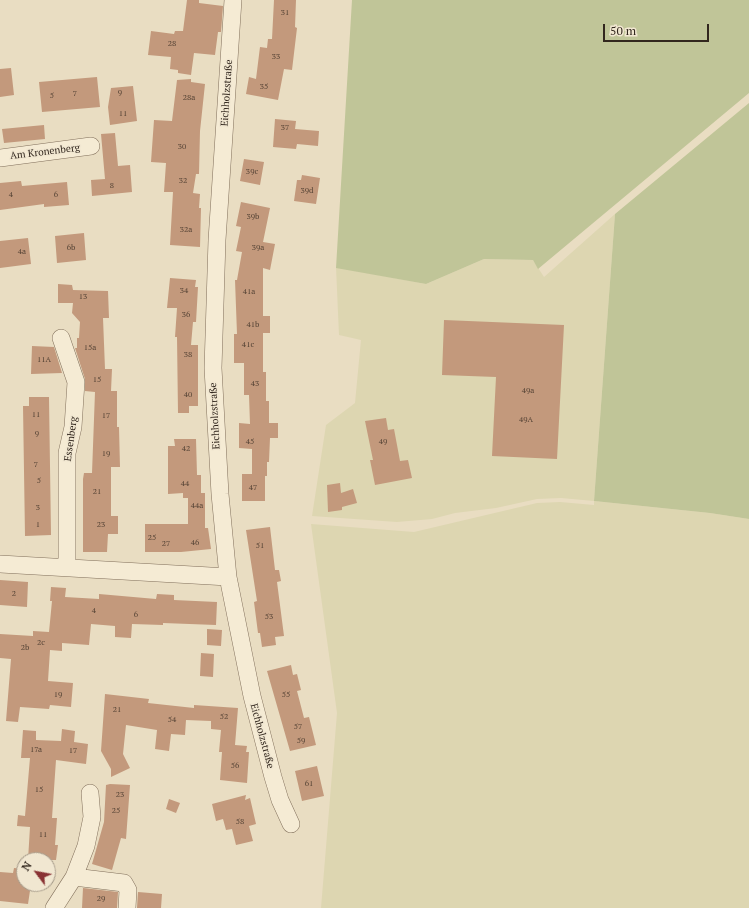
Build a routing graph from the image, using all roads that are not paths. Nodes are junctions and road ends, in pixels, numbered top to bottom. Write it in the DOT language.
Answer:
graph roads {
  1 [pos="233,0"];
  2 [pos="91,146"];
  3 [pos="0,158"];
  4 [pos="61,338"];
  5 [pos="0,564"];
  6 [pos="67,567"];
  7 [pos="228,577"];
  8 [pos="90,792"];
  9 [pos="291,824"];
  10 [pos="74,877"];
  11 [pos="54,908"];
  12 [pos="127,908"];
  1 -- 7 [label="street, Eichholzstraße"];
  2 -- 3 [label="street, Am Kronenberg"];
  4 -- 6 [label="street, Essenberg"];
  5 -- 6 [label="street"];
  6 -- 7 [label="street"];
  7 -- 9 [label="street, Eichholzstraße"];
  8 -- 10 [label="street"];
  10 -- 11 [label="street"];
  10 -- 12 [label="street"];
}
